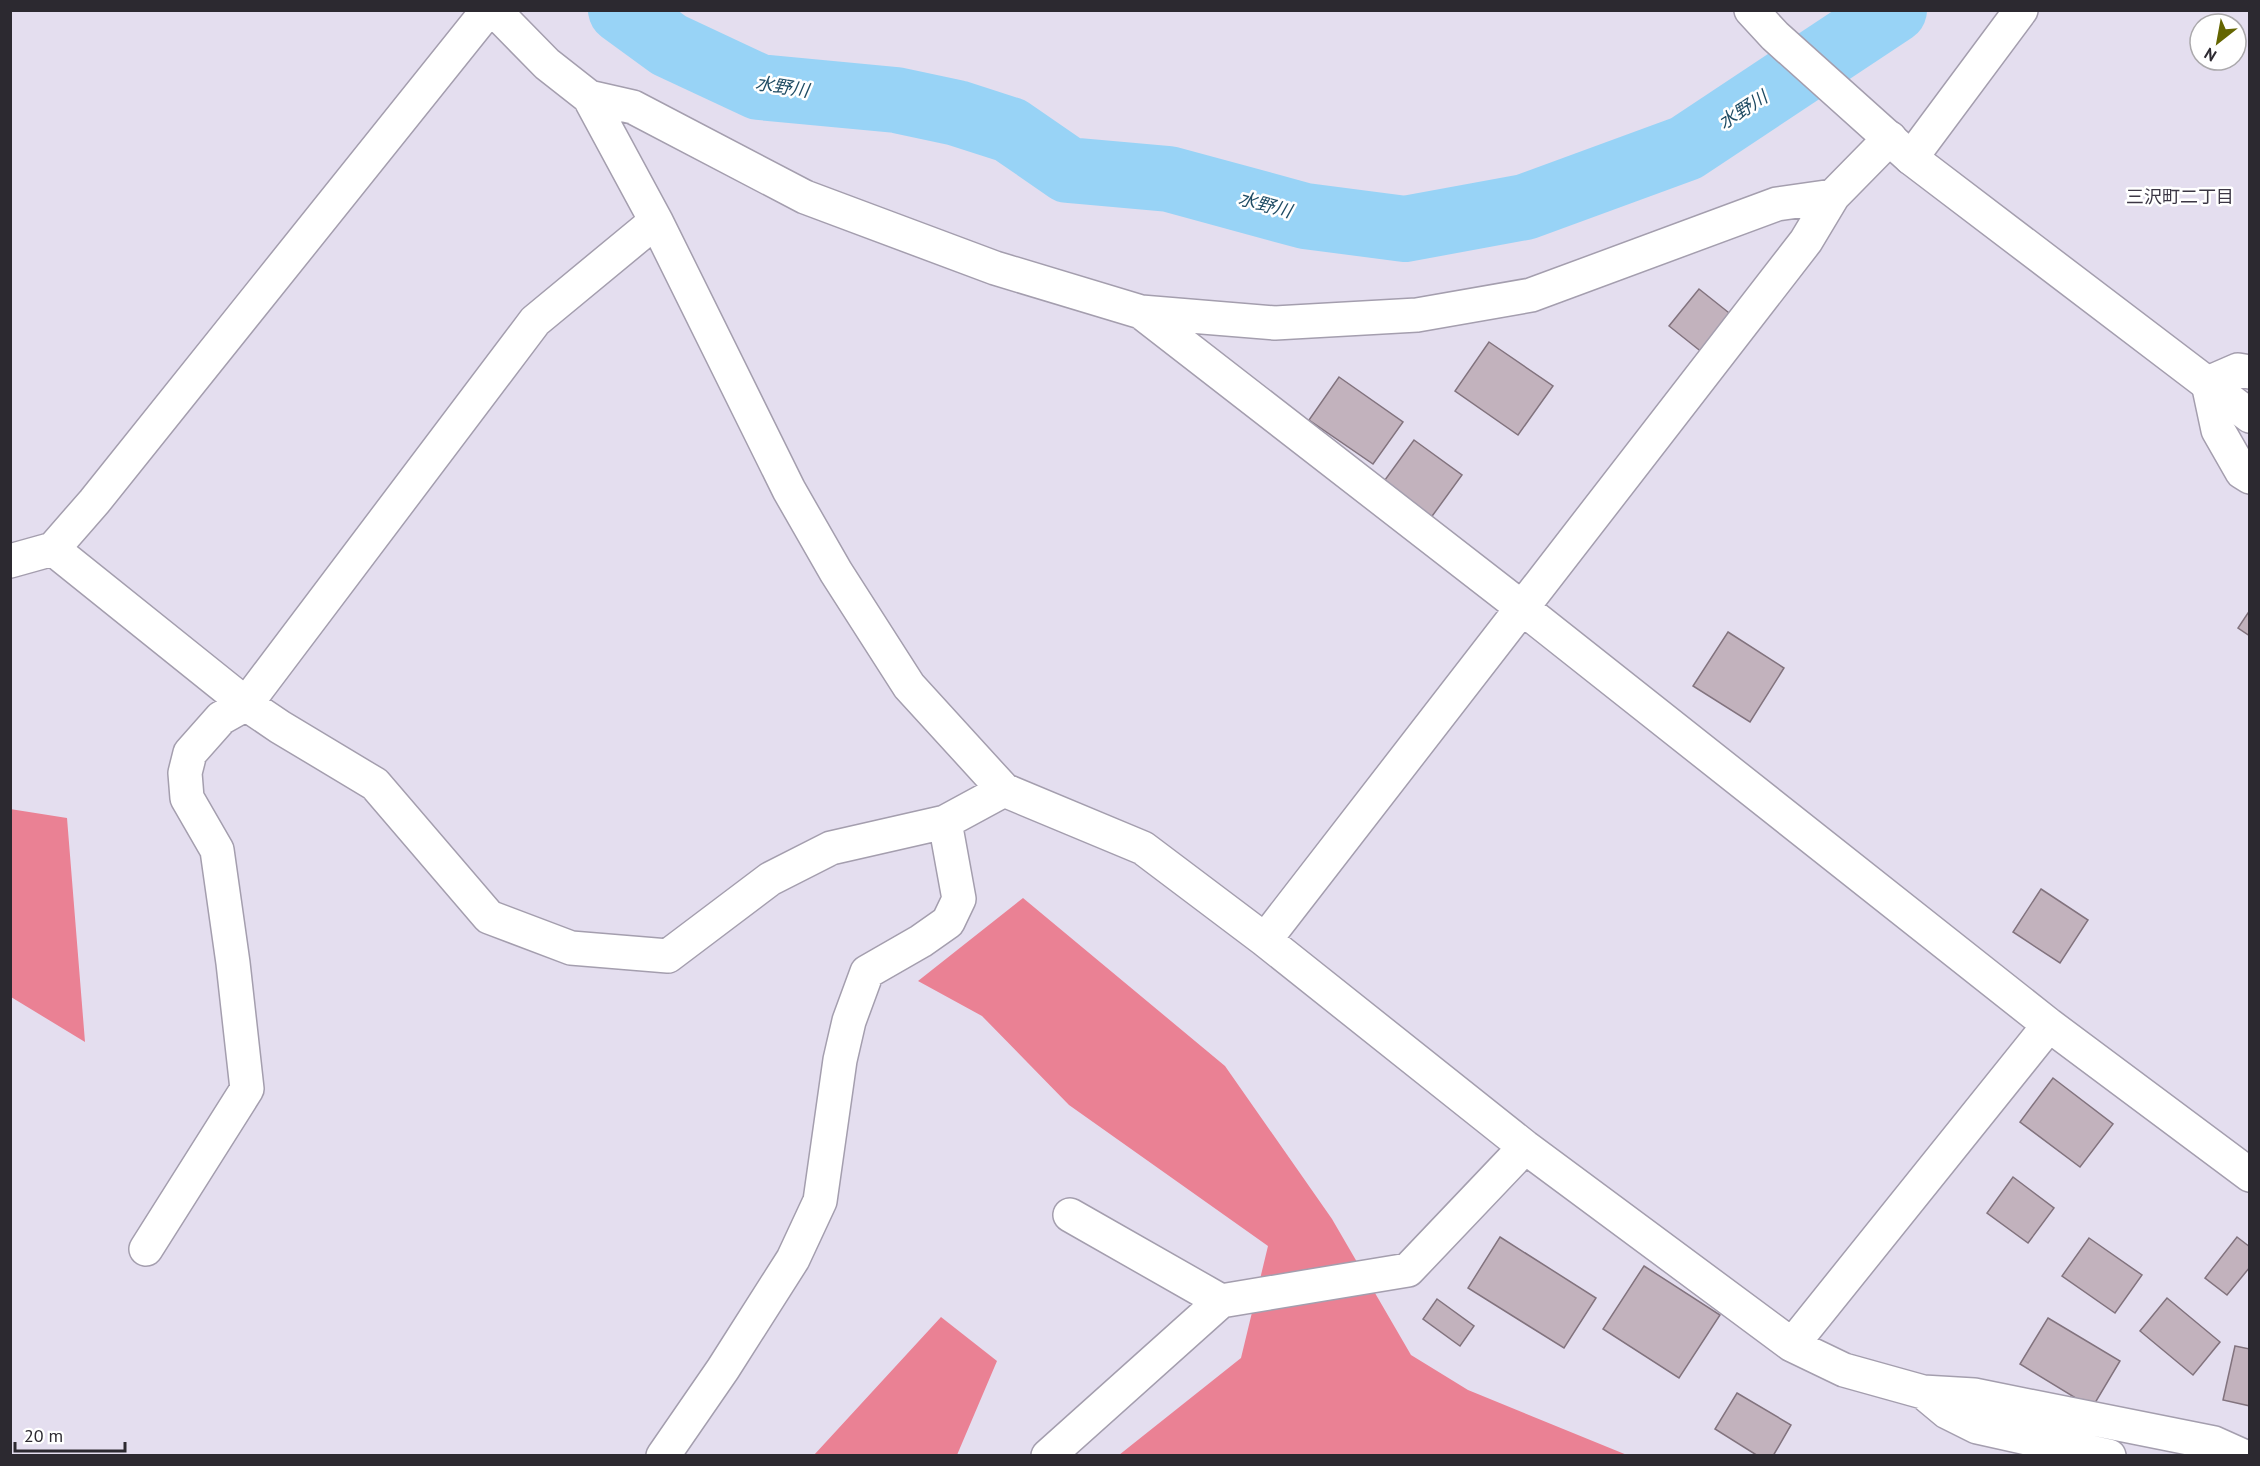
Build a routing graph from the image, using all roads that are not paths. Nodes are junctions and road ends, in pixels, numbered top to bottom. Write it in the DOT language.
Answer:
graph roads {
  1 [pos="488,10"];
  2 [pos="494,10"];
  3 [pos="1751,10"];
  4 [pos="2021,10"];
  5 [pos="589,96"];
  6 [pos="1892,140"];
  7 [pos="1833,196"];
  8 [pos="656,221"];
  9 [pos="1141,312"];
  10 [pos="2250,372"];
  11 [pos="2208,383"];
  12 [pos="2250,416"];
  13 [pos="2250,477"];
  14 [pos="53,549"];
  15 [pos="10,561"];
  16 [pos="1521,607"];
  17 [pos="246,704"];
  18 [pos="1004,790"];
  19 [pos="945,822"];
  20 [pos="1265,940"];
  21 [pos="2049,1025"];
  22 [pos="1525,1147"];
  23 [pos="2250,1175"];
  24 [pos="1070,1215"];
  25 [pos="146,1249"];
  26 [pos="1221,1301"];
  27 [pos="1792,1345"];
  28 [pos="1923,1392"];
  29 [pos="663,1455"];
  30 [pos="1048,1455"];
  31 [pos="2109,1455"];
  32 [pos="2243,1455"];
  1 -- 14 [label="street"];
  2 -- 5 [label="street"];
  3 -- 6 [label="street"];
  4 -- 6 [label="street"];
  5 -- 8 [label="street"];
  5 -- 9 [label="street"];
  6 -- 7 [label="street"];
  6 -- 11 [label="street"];
  7 -- 9 [label="street"];
  7 -- 16 [label="street"];
  8 -- 17 [label="street"];
  8 -- 18 [label="street"];
  9 -- 16 [label="street"];
  10 -- 11 [label="street"];
  11 -- 12 [label="street"];
  11 -- 13 [label="street"];
  14 -- 15 [label="street"];
  14 -- 17 [label="street"];
  16 -- 20 [label="street"];
  16 -- 21 [label="street"];
  17 -- 19 [label="street"];
  17 -- 25 [label="street"];
  18 -- 19 [label="street"];
  18 -- 20 [label="street"];
  19 -- 29 [label="street"];
  20 -- 22 [label="street"];
  21 -- 23 [label="street"];
  21 -- 27 [label="street"];
  22 -- 26 [label="street"];
  22 -- 27 [label="street"];
  24 -- 26 [label="street"];
  26 -- 30 [label="street"];
  27 -- 28 [label="street"];
  28 -- 31 [label="street"];
  28 -- 32 [label="street"];
}
